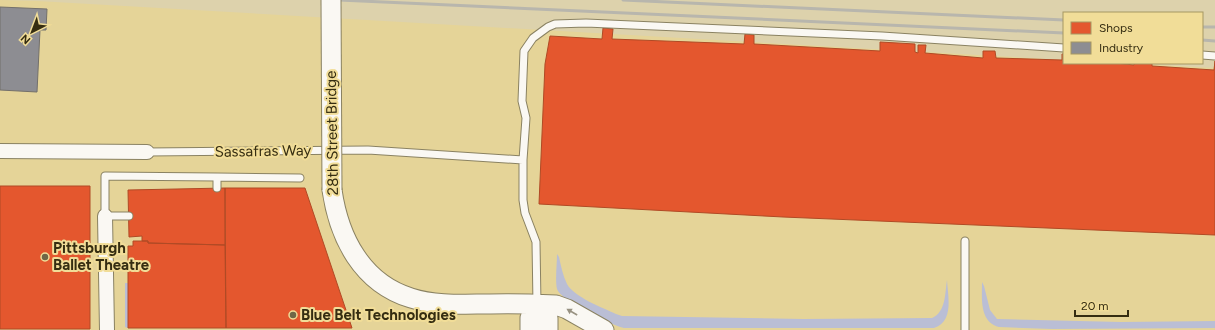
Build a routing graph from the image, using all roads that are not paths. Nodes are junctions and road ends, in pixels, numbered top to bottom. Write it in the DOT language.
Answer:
graph roads {
  1 [pos="331,0"];
  2 [pos="1063,48"];
  3 [pos="1203,55"];
  4 [pos="1215,56"];
  5 [pos="0,151"];
  6 [pos="147,152"];
  7 [pos="523,160"];
  8 [pos="217,177"];
  9 [pos="300,178"];
  10 [pos="217,188"];
  11 [pos="105,216"];
  12 [pos="128,216"];
  13 [pos="965,241"];
  14 [pos="537,304"];
  15 [pos="107,330"];
  16 [pos="530,330"];
  17 [pos="548,330"];
  18 [pos="604,330"];
  19 [pos="965,330"];
  1 -- 14 [label="street, 28th Street Bridge, bridge"];
  2 -- 7 [label="lane"];
  3 -- 4 [label="lane"];
  5 -- 6 [label="street, Sassafras Way"];
  6 -- 7 [label="lane, Sassafras Way"];
  7 -- 14 [label="lane"];
  8 -- 9 [label="lane"];
  8 -- 10 [label="lane"];
  8 -- 11 [label="lane"];
  11 -- 12 [label="lane"];
  11 -- 15 [label="street"];
  13 -- 19 [label="lane"];
  14 -- 16 [label="street"];
  14 -- 17 [label="street"];
  18 -- 14 [label="street, 28th Street Bridge, one-way"];
}
